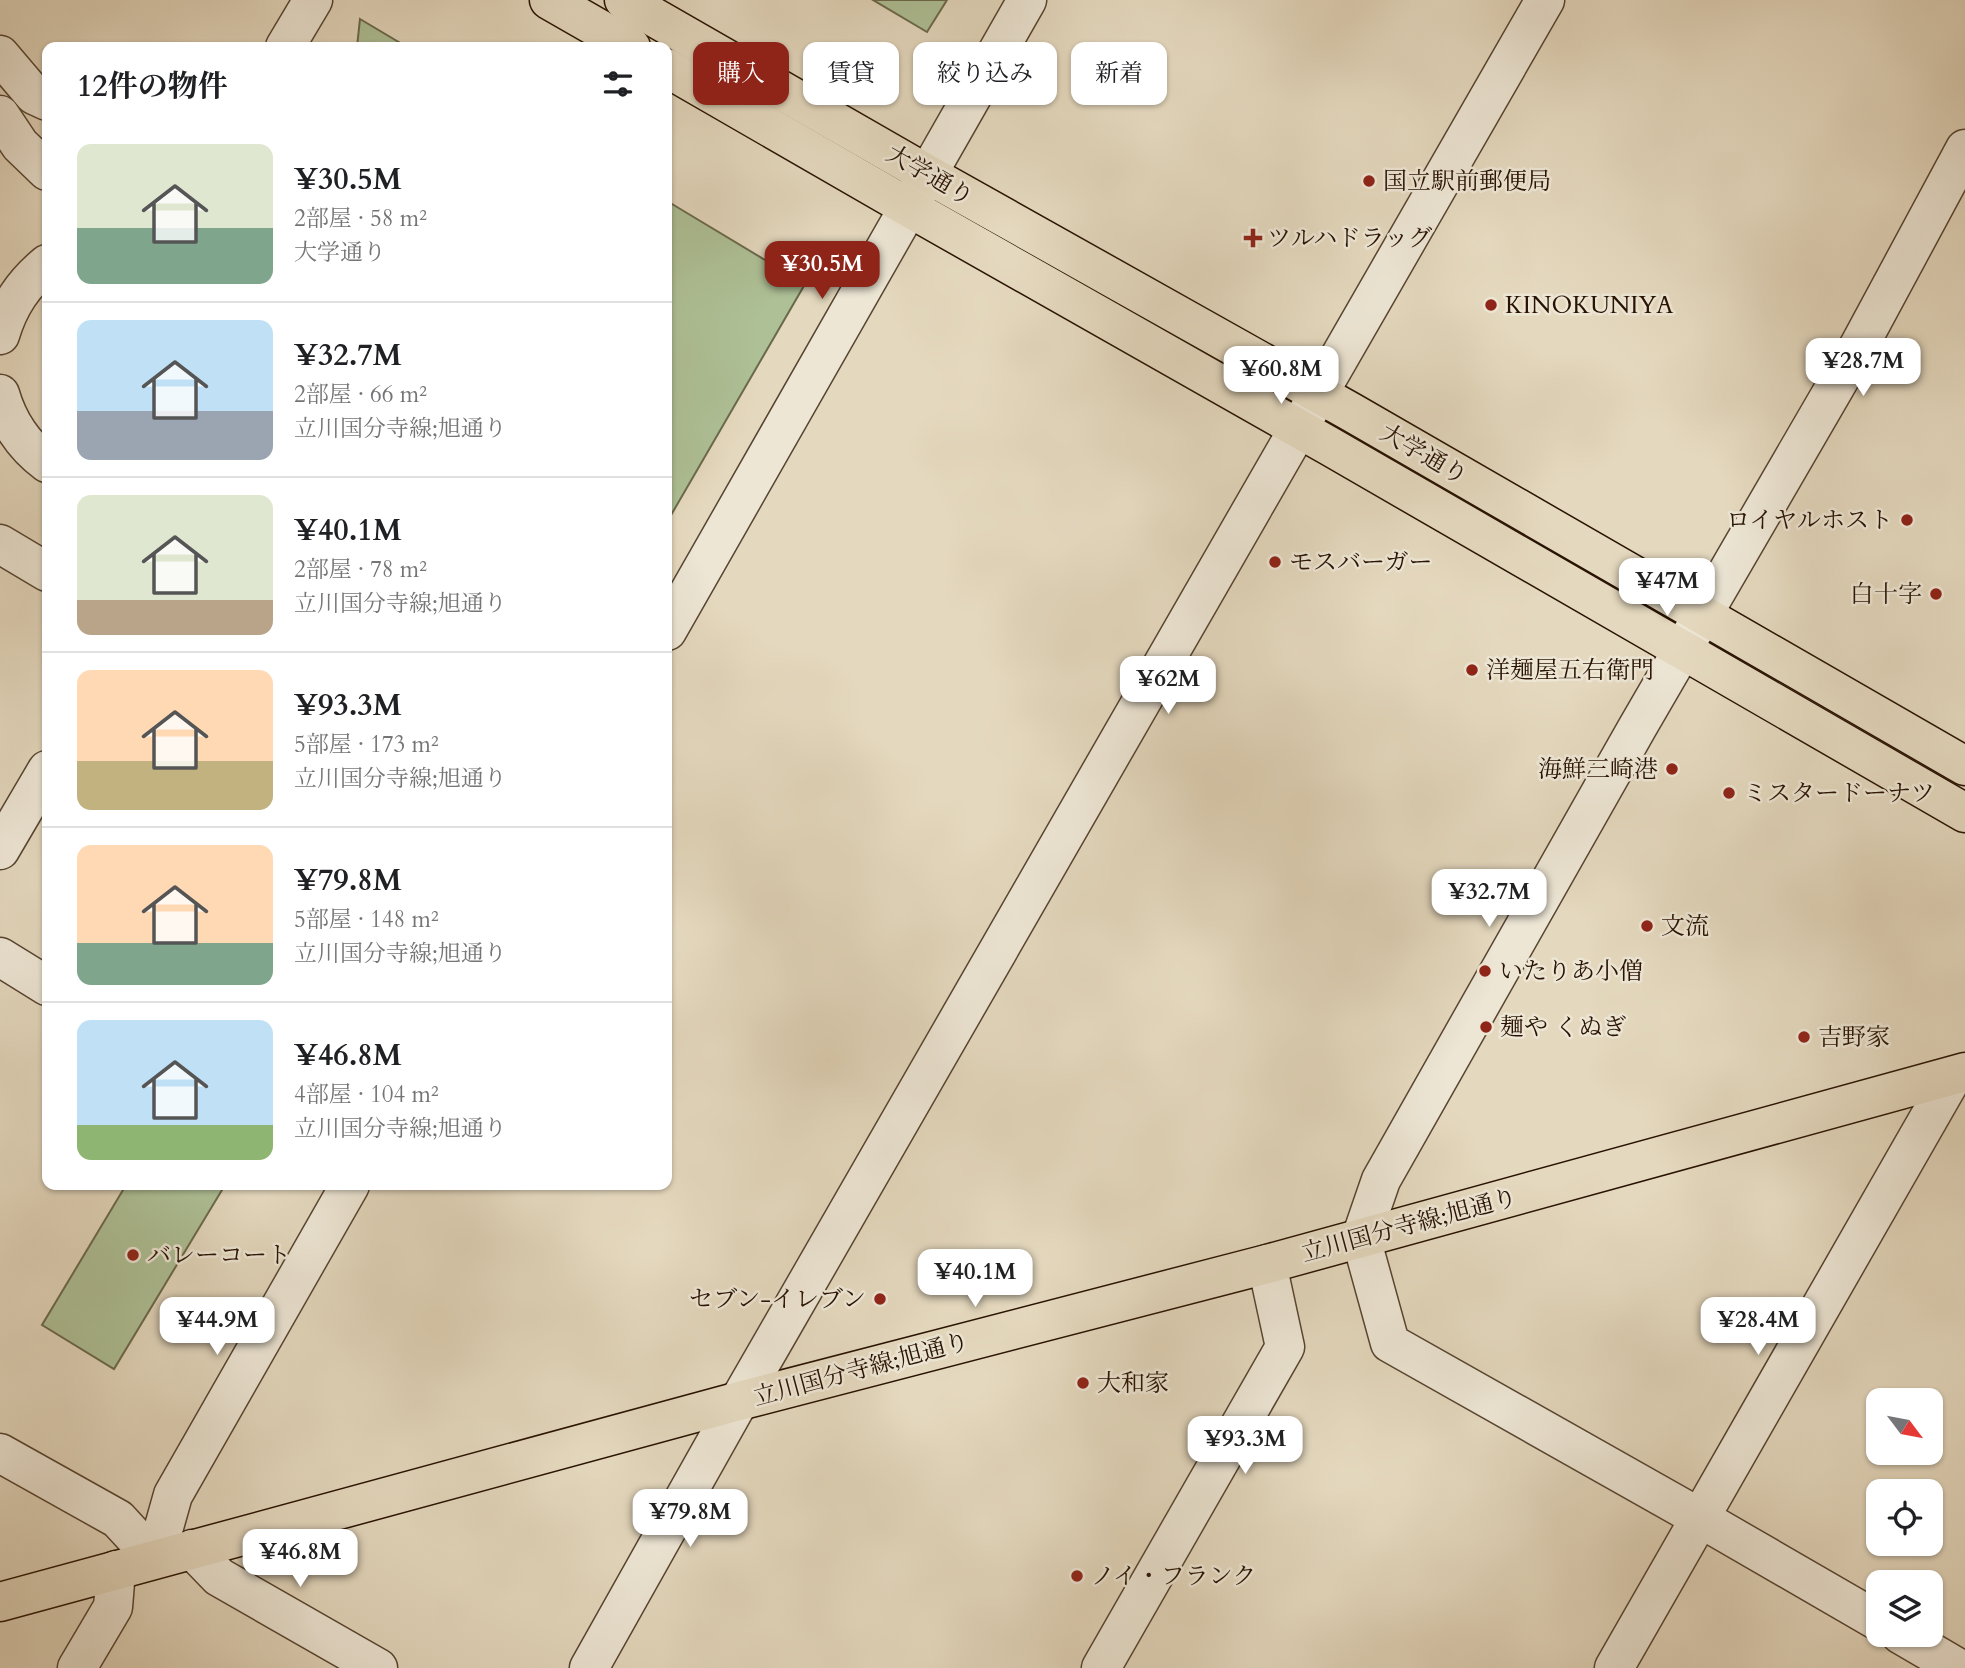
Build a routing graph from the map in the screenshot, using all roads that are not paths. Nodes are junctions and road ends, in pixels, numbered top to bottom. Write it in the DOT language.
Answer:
graph roads {
  1 [pos="313,0"];
  2 [pos="550,0"];
  3 [pos="624,0"];
  4 [pos="1027,0"];
  5 [pos="1545,0"];
  6 [pos="288,42"];
  7 [pos="622,42"];
  8 [pos="0,55"];
  9 [pos="672,71"];
  10 [pos="42,99"];
  11 [pos="0,115"];
  12 [pos="1965,149"];
  13 [pos="42,166"];
  14 [pos="927,174"];
  15 [pos="908,207"];
  16 [pos="42,268"];
  17 [pos="0,335"];
  18 [pos="1318,393"];
  19 [pos="2,410"];
  20 [pos="1298,429"];
  21 [pos="42,459"];
  22 [pos="0,544"];
  23 [pos="42,569"];
  24 [pos="1703,615"];
  25 [pos="672,622"];
  26 [pos="1683,651"];
  27 [pos="1965,766"];
  28 [pos="42,779"];
  29 [pos="1965,813"];
  30 [pos="0,850"];
  31 [pos="0,957"];
  32 [pos="42,983"];
  33 [pos="1959,1074"];
  34 [pos="347,1190"];
  35 [pos="1361,1238"];
  36 [pos="1267,1264"];
  37 [pos="738,1401"];
  38 [pos="0,1453"];
  39 [pos="1700,1518"];
  40 [pos="192,1549"];
  41 [pos="155,1559"];
  42 [pos="116,1570"];
  43 [pos="0,1602"];
  44 [pos="1866,1614"];
  45 [pos="1922,1647"];
  46 [pos="77,1668"];
  47 [pos="378,1668"];
  48 [pos="589,1668"];
  49 [pos="1101,1668"];
  50 [pos="1614,1668"];
  51 [pos="1958,1668"];
  1 -- 6 [label="street"];
  2 -- 7 [label="main road"];
  3 -- 14 [label="main road, 大学通り"];
  4 -- 14 [label="street"];
  5 -- 18 [label="street"];
  8 -- 10 [label="street"];
  9 -- 15 [label="main road, 大学通り"];
  11 -- 13 [label="street"];
  12 -- 24 [label="street"];
  14 -- 15 [label="street"];
  14 -- 18 [label="main road, 大学通り"];
  15 -- 20 [label="main road, 大学通り"];
  15 -- 25 [label="street"];
  16 -- 17 [label="street"];
  18 -- 20 [label="street"];
  18 -- 24 [label="main road, 大学通り"];
  19 -- 21 [label="street"];
  20 -- 26 [label="main road, 大学通り"];
  20 -- 37 [label="street"];
  22 -- 23 [label="street"];
  24 -- 26 [label="street"];
  24 -- 27 [label="main road, 大学通り"];
  26 -- 29 [label="main road, 大学通り"];
  26 -- 35 [label="street"];
  28 -- 30 [label="street"];
  31 -- 32 [label="street"];
  33 -- 35 [label="main road, 立川国分寺線;旭通り"];
  33 -- 39 [label="street"];
  34 -- 41 [label="street"];
  35 -- 36 [label="main road, 立川国分寺線;旭通り"];
  35 -- 39 [label="street"];
  36 -- 37 [label="main road, 立川国分寺線;旭通り"];
  36 -- 49 [label="street"];
  37 -- 40 [label="main road, 立川国分寺線;旭通り"];
  37 -- 48 [label="street"];
  38 -- 41 [label="street"];
  39 -- 44 [label="street"];
  39 -- 50 [label="street"];
  40 -- 41 [label="main road, 立川国分寺線;旭通り"];
  40 -- 47 [label="street"];
  41 -- 42 [label="main road, 立川国分寺線;旭通り"];
  42 -- 43 [label="main road, 立川国分寺線;旭通り"];
  42 -- 46 [label="street"];
  45 -- 51 [label="street"];
}
